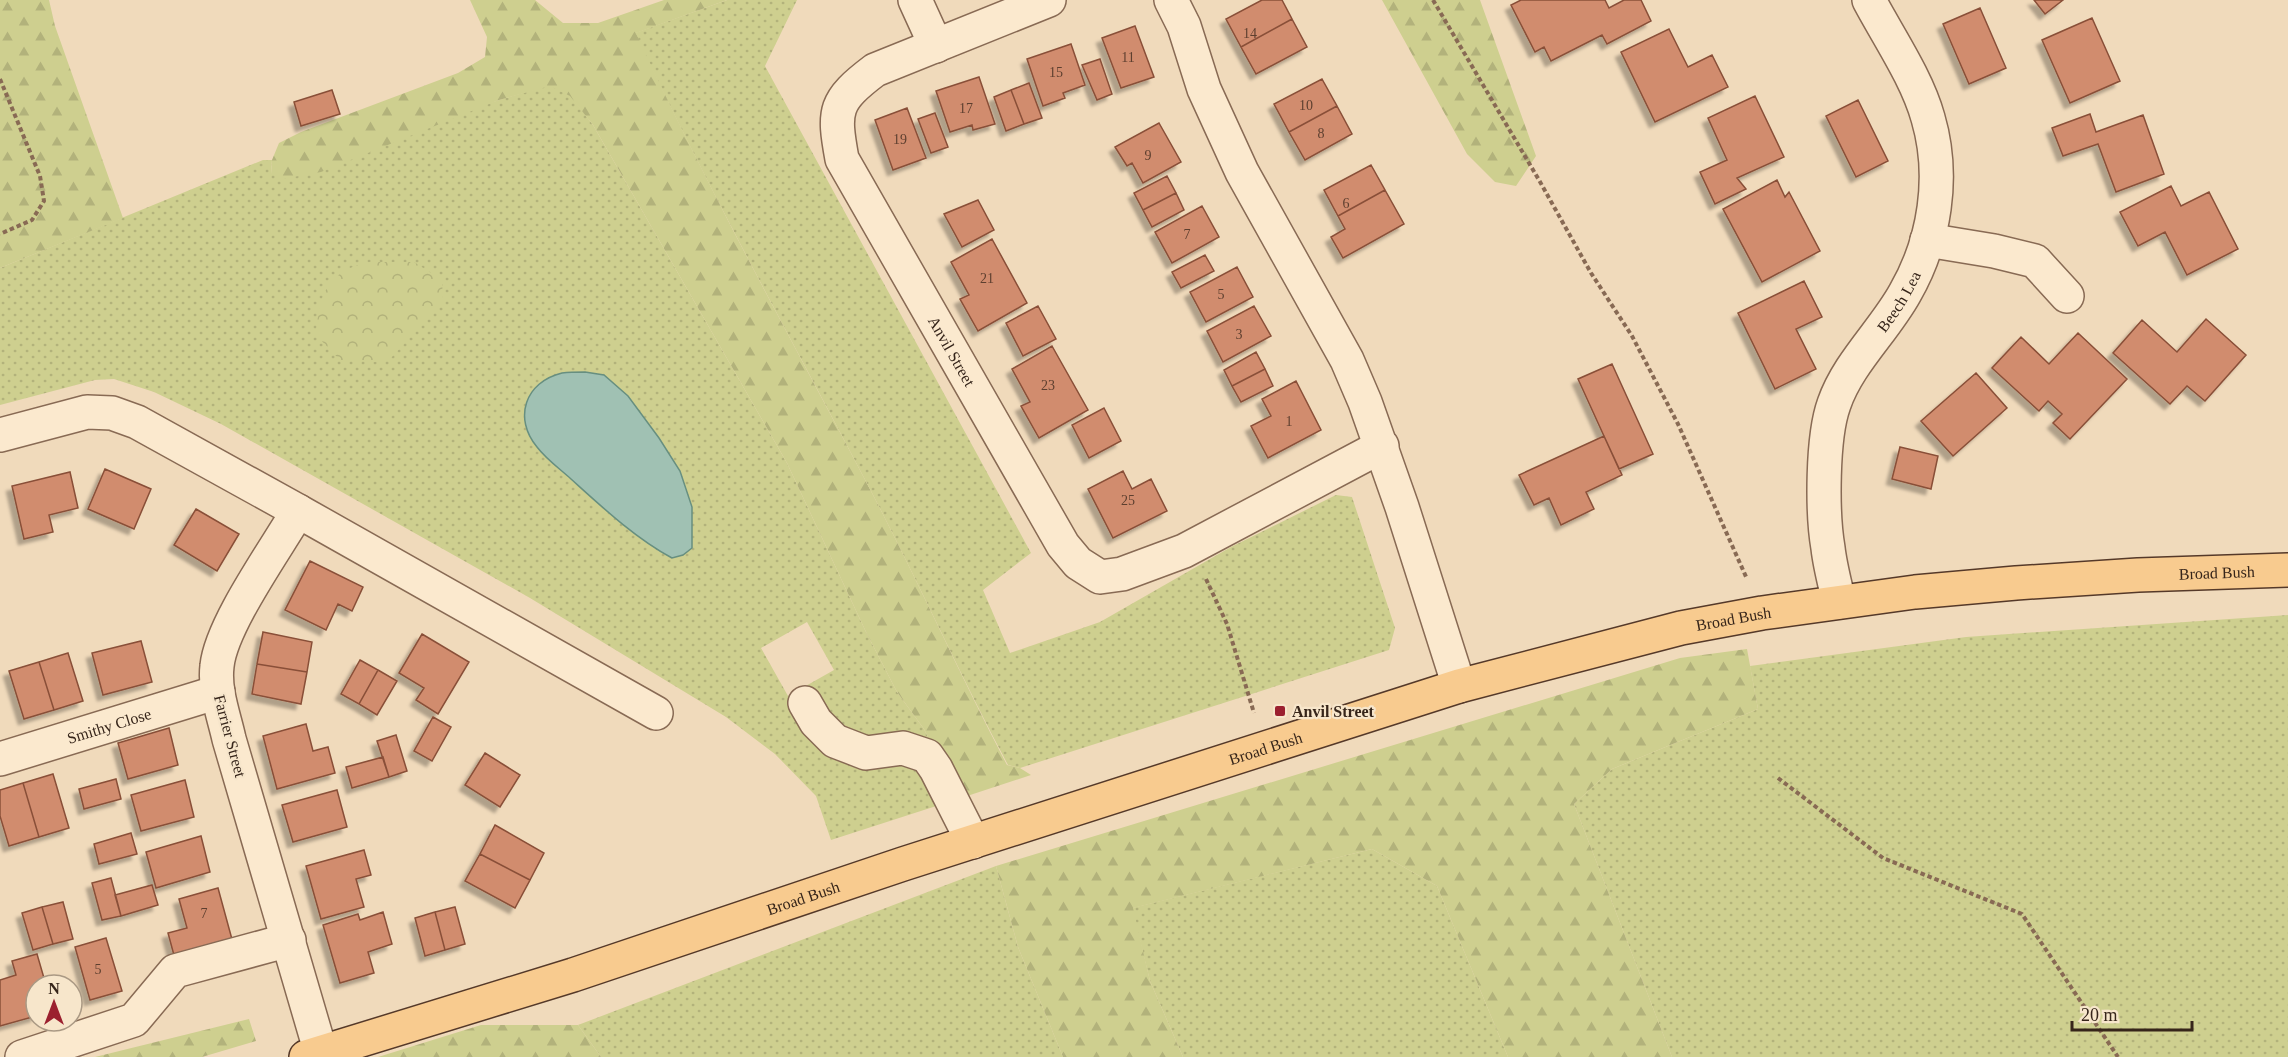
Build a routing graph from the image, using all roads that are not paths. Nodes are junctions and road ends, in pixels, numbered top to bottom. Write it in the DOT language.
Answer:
graph roads {
  1 [pos="915,0"];
  2 [pos="1049,0"];
  3 [pos="1171,0"];
  4 [pos="1869,0"];
  5 [pos="936,46"];
  6 [pos="1927,240"];
  7 [pos="2067,296"];
  8 [pos="0,435"];
  9 [pos="1382,446"];
  10 [pos="298,511"];
  11 [pos="2288,570"];
  12 [pos="1839,602"];
  13 [pos="1459,686"];
  14 [pos="218,692"];
  15 [pos="805,703"];
  16 [pos="656,713"];
  17 [pos="0,759"];
  18 [pos="973,842"];
  19 [pos="289,940"];
  20 [pos="314,1055"];
  21 [pos="21,1057"];
  1 -- 5 [label="street"];
  2 -- 5 [label="street, Anvil Street"];
  3 -- 9 [label="street"];
  4 -- 6 [label="street, Beech Lea"];
  5 -- 9 [label="street, Anvil Street"];
  6 -- 7 [label="street"];
  6 -- 12 [label="street, Beech Lea"];
  8 -- 10 [label="street"];
  9 -- 13 [label="street"];
  10 -- 14 [label="street, Farrier Street"];
  10 -- 16 [label="street"];
  11 -- 12 [label="main road, Broad Bush"];
  12 -- 13 [label="main road, Broad Bush"];
  13 -- 18 [label="main road, Broad Bush"];
  14 -- 17 [label="street, Smithy Close"];
  14 -- 19 [label="street, Farrier Street"];
  15 -- 18 [label="street"];
  18 -- 20 [label="main road, Broad Bush"];
  19 -- 20 [label="street, Farrier Street"];
  19 -- 21 [label="street"];
}
